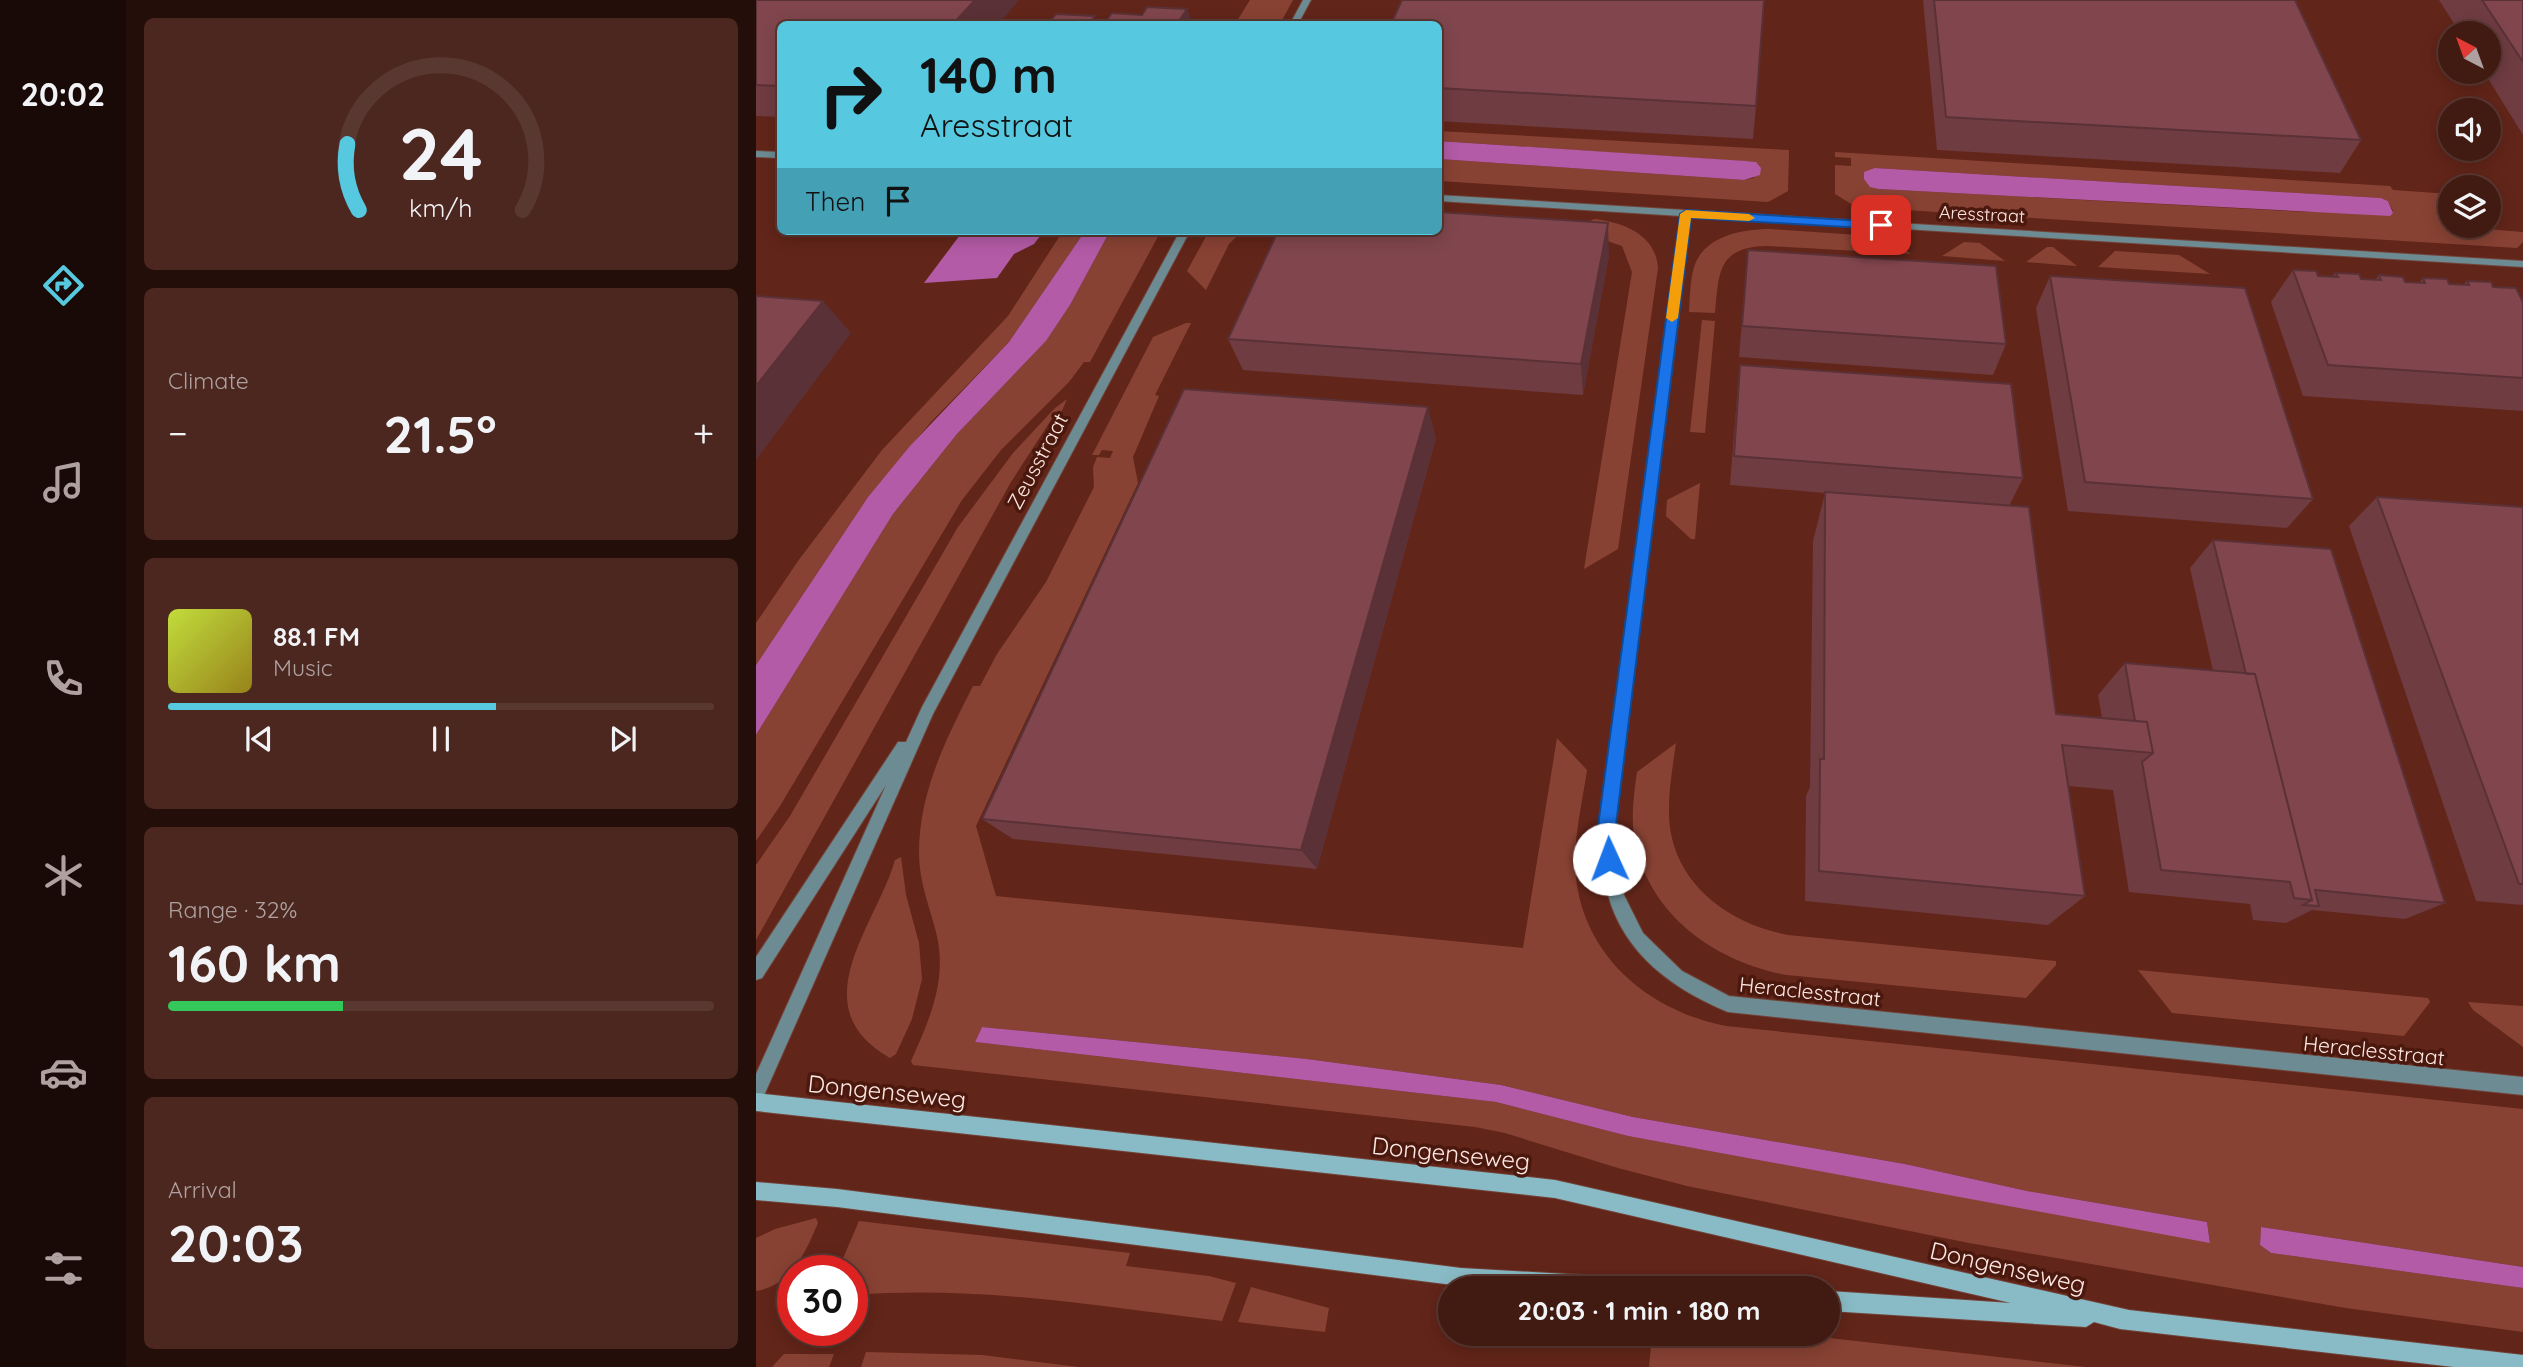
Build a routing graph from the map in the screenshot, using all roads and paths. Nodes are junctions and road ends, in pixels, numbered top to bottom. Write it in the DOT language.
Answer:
graph roads {
  1 [pos="1307,0"];
  2 [pos="1296,21"];
  3 [pos="756,154"];
  4 [pos="777,155"];
  5 [pos="1442,198"];
  6 [pos="1686,214"];
  7 [pos="1183,235"];
  8 [pos="2523,264"];
  9 [pos="926,711"];
  10 [pos="756,972"];
  11 [pos="2523,1086"];
  12 [pos="756,1094"];
  13 [pos="756,1102"];
  14 [pos="756,1191"];
  15 [pos="1453,1276"];
  16 [pos="1840,1301"];
  17 [pos="2129,1320"];
  18 [pos="2523,1365"];
  1 -- 2 [label="street"];
  3 -- 4 [label="street"];
  5 -- 6 [label="street, Aresstraat"];
  6 -- 8 [label="street, Aresstraat"];
  6 -- 11 [label="street, Heraclesstraat"];
  7 -- 9 [label="street, Zeusstraat"];
  9 -- 10 [label="street, Zeusstraat"];
  9 -- 12 [label="street, Zeusstraat"];
  13 -- 17 [label="street, Dongenseweg"];
  14 -- 15 [label="street"];
  16 -- 17 [label="street, Dongenseweg"];
  17 -- 18 [label="street, Dongenseweg"];
}
